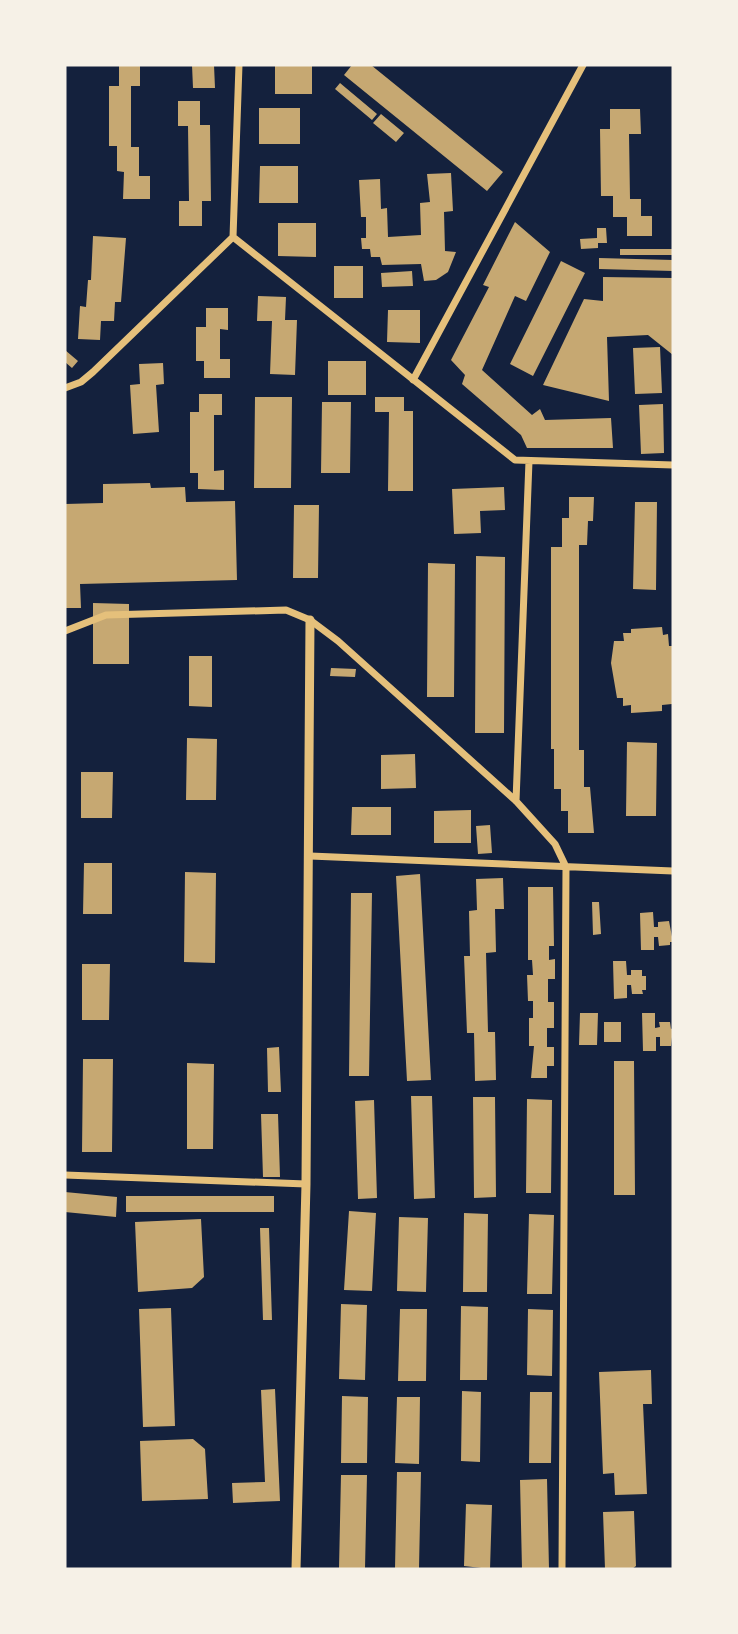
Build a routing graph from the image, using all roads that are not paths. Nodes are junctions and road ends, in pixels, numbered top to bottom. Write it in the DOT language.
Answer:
graph roads {
  1 [pos="239,65"];
  2 [pos="583,65"];
  3 [pos="233,237"];
  4 [pos="413,380"];
  5 [pos="65,388"];
  6 [pos="529,461"];
  7 [pos="673,465"];
  8 [pos="310,620"];
  9 [pos="65,631"];
  10 [pos="516,801"];
  11 [pos="310,856"];
  12 [pos="566,867"];
  13 [pos="673,872"];
  14 [pos="65,1175"];
  15 [pos="306,1184"];
  16 [pos="296,1569"];
  17 [pos="562,1569"];
  1 -- 3 [label="street"];
  2 -- 4 [label="street"];
  3 -- 4 [label="street"];
  3 -- 5 [label="street"];
  4 -- 6 [label="street"];
  6 -- 7 [label="street"];
  6 -- 10 [label="street"];
  8 -- 9 [label="street"];
  8 -- 10 [label="street"];
  8 -- 11 [label="street"];
  10 -- 12 [label="street"];
  11 -- 12 [label="street"];
  11 -- 15 [label="street"];
  12 -- 13 [label="street"];
  12 -- 17 [label="street"];
  14 -- 15 [label="street"];
  15 -- 16 [label="street"];
}
